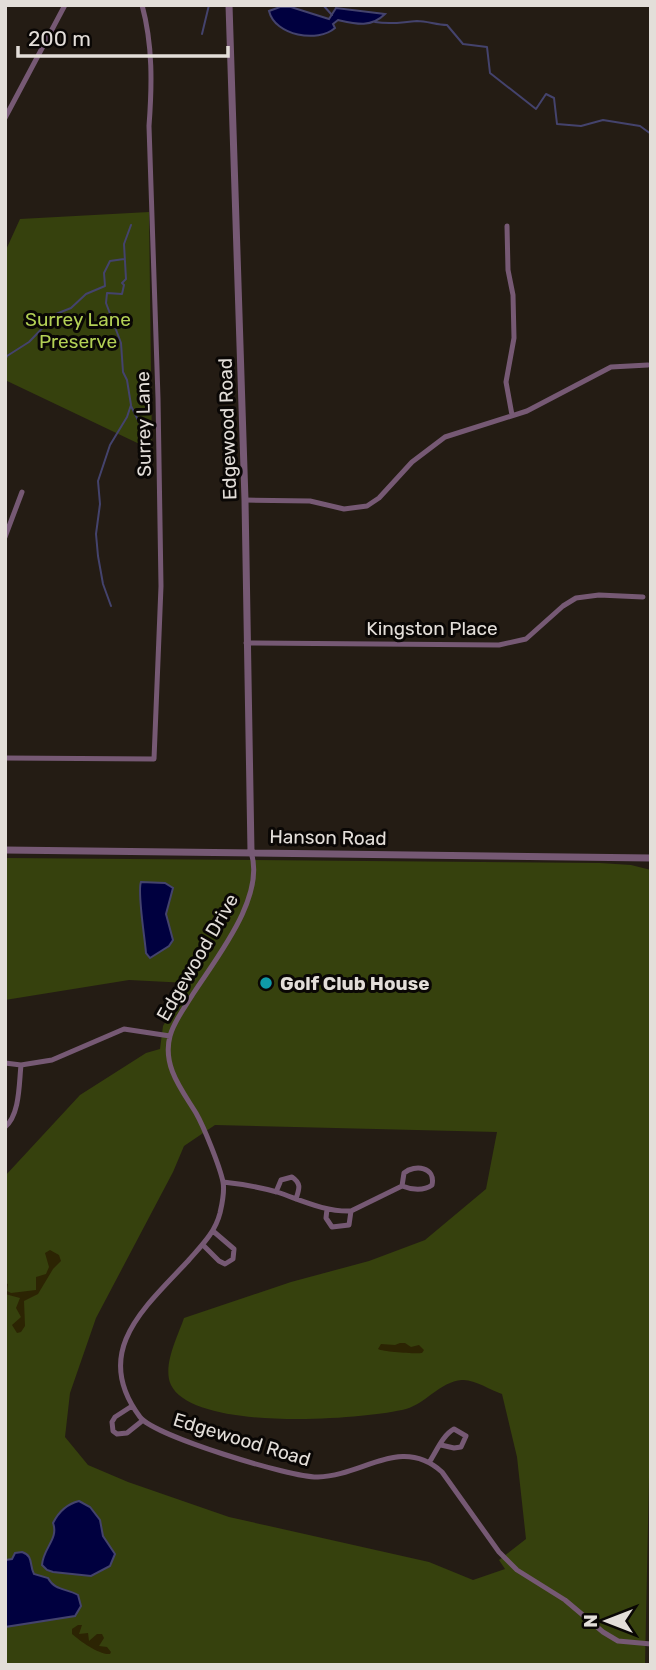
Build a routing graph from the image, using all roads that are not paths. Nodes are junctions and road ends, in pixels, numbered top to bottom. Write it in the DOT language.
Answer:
graph roads {
  1 [pos="65,5"];
  2 [pos="142,5"];
  3 [pos="229,5"];
  4 [pos="5,118"];
  5 [pos="507,226"];
  6 [pos="648,365"];
  7 [pos="512,415"];
  8 [pos="22,492"];
  9 [pos="245,499"];
  10 [pos="5,537"];
  11 [pos="643,597"];
  12 [pos="246,643"];
  13 [pos="5,758"];
  14 [pos="5,850"];
  15 [pos="251,852"];
  16 [pos="651,858"];
  17 [pos="170,1036"];
  18 [pos="5,1063"];
  19 [pos="21,1065"];
  20 [pos="5,1127"];
  21 [pos="223,1182"];
  22 [pos="402,1186"];
  23 [pos="276,1192"];
  24 [pos="296,1199"];
  25 [pos="327,1209"];
  26 [pos="351,1210"];
  27 [pos="213,1231"];
  28 [pos="203,1245"];
  29 [pos="132,1406"];
  30 [pos="142,1420"];
  31 [pos="440,1445"];
  32 [pos="430,1461"];
  33 [pos="651,1644"];
  1 -- 4 [label="street"];
  2 -- 13 [label="street, Surrey Lane"];
  3 -- 9 [label="street, Edgewood Road"];
  5 -- 7 [label="street"];
  6 -- 7 [label="street"];
  7 -- 9 [label="street"];
  8 -- 10 [label="street"];
  9 -- 12 [label="street, Edgewood Road"];
  11 -- 12 [label="street, Kingston Place"];
  12 -- 15 [label="street, Edgewood Road"];
  14 -- 15 [label="street, Hanson Road"];
  15 -- 16 [label="street, Hanson Road"];
  15 -- 17 [label="street, Edgewood Drive"];
  17 -- 19 [label="street"];
  17 -- 21 [label="street"];
  18 -- 19 [label="street"];
  19 -- 20 [label="street"];
  21 -- 23 [label="street"];
  21 -- 27 [label="street, Edgewood Road"];
  22 -- 22 [label="street"];
  22 -- 26 [label="street"];
  23 -- 24 [label="street"];
  23 -- 24 [label="street"];
  24 -- 25 [label="street"];
  25 -- 26 [label="street"];
  25 -- 26 [label="street"];
  27 -- 28 [label="street, Edgewood Road"];
  27 -- 28 [label="street"];
  28 -- 29 [label="street, Edgewood Road"];
  29 -- 30 [label="street, Edgewood Road"];
  29 -- 30 [label="street"];
  30 -- 32 [label="street, Edgewood Road"];
  31 -- 31 [label="street"];
  31 -- 32 [label="street"];
  32 -- 33 [label="street"];
}
